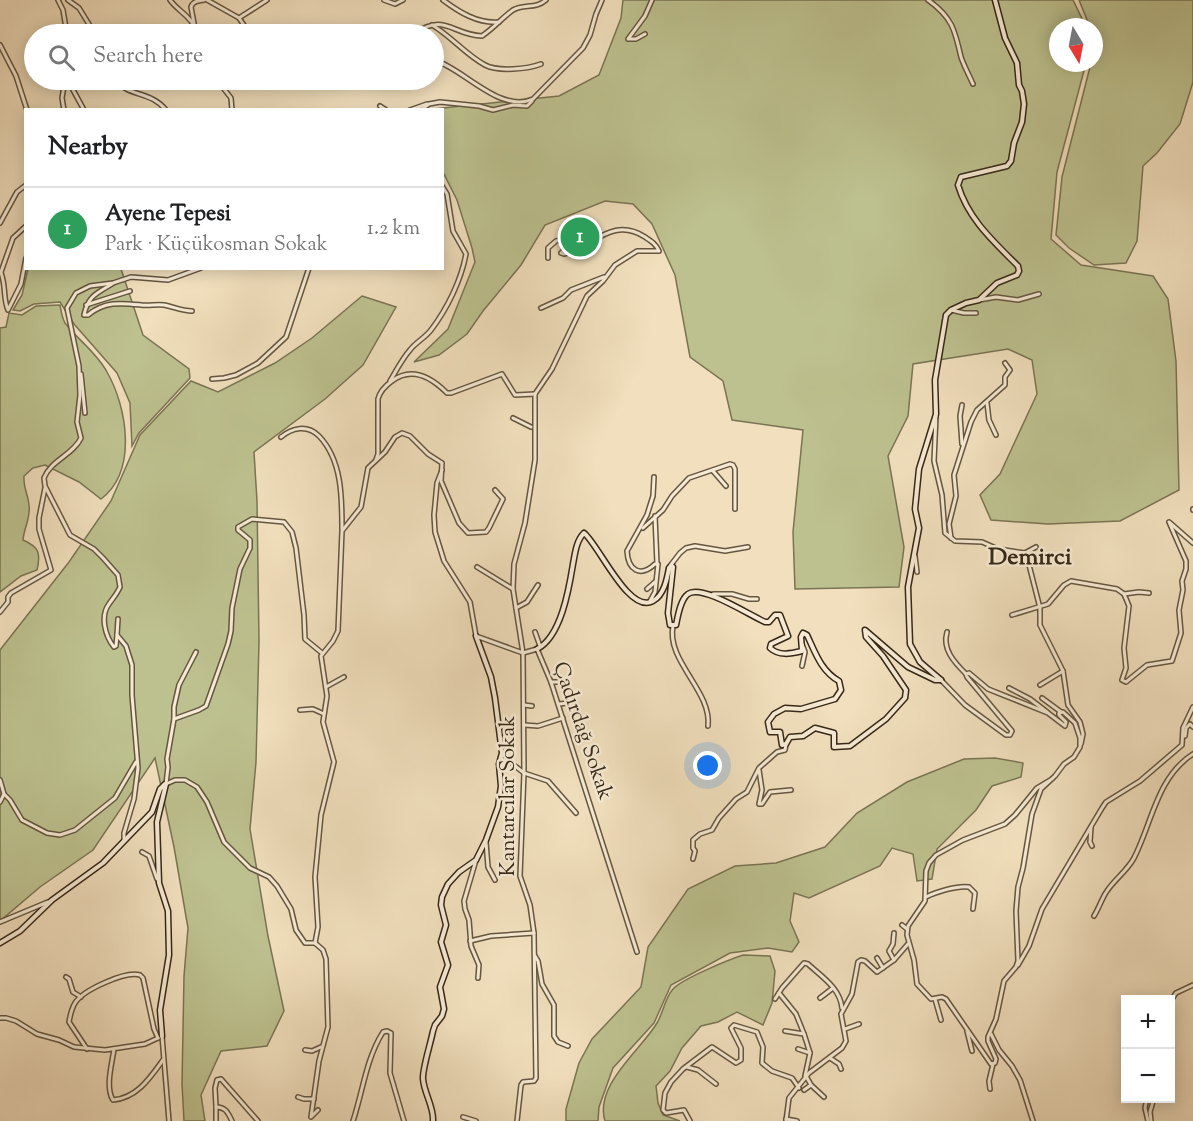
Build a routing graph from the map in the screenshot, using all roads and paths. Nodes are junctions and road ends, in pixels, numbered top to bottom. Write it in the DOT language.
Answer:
graph roads {
  1 [pos="58,0"];
  2 [pos="68,0"];
  3 [pos="170,0"];
  4 [pos="205,0"];
  5 [pos="267,0"];
  6 [pos="384,0"];
  7 [pos="403,0"];
  8 [pos="443,0"];
  9 [pos="546,0"];
  10 [pos="602,0"];
  11 [pos="652,0"];
  12 [pos="928,0"];
  13 [pos="995,0"];
  14 [pos="239,18"];
  15 [pos="499,22"];
  16 [pos="65,24"];
  17 [pos="89,24"];
  18 [pos="193,24"];
  19 [pos="194,24"];
  20 [pos="243,24"];
  21 [pos="444,24"];
  22 [pos="444,31"];
  23 [pos="645,34"];
  24 [pos="0,45"];
  25 [pos="541,64"];
  26 [pos="444,65"];
  27 [pos="973,84"];
  28 [pos="63,90"];
  29 [pos="73,90"];
  30 [pos="128,90"];
  31 [pos="225,90"];
  32 [pos="533,99"];
  33 [pos="429,104"];
  34 [pos="380,106"];
  35 [pos="26,108"];
  36 [pos="64,108"];
  37 [pos="83,108"];
  38 [pos="164,108"];
  39 [pos="232,108"];
  40 [pos="383,108"];
  41 [pos="414,108"];
  42 [pos="424,108"];
  43 [pos="24,187"];
  44 [pos="444,189"];
  45 [pos="0,223"];
  46 [pos="24,228"];
  47 [pos="548,258"];
  48 [pos="24,268"];
  49 [pos="196,270"];
  50 [pos="308,270"];
  51 [pos="1,273"];
  52 [pos="606,277"];
  53 [pos="113,283"];
  54 [pos="130,291"];
  55 [pos="1039,294"];
  56 [pos="979,300"];
  57 [pos="86,305"];
  58 [pos="541,308"];
  59 [pos="951,310"];
  60 [pos="192,311"];
  61 [pos="976,313"];
  62 [pos="1005,363"];
  63 [pos="79,366"];
  64 [pos="212,379"];
  65 [pos="389,383"];
  66 [pos="535,394"];
  67 [pos="987,403"];
  68 [pos="962,405"];
  69 [pos="85,413"];
  70 [pos="936,414"];
  71 [pos="513,418"];
  72 [pos="531,427"];
  73 [pos="996,435"];
  74 [pos="280,437"];
  75 [pos="963,446"];
  76 [pos="376,460"];
  77 [pos="442,470"];
  78 [pos="713,471"];
  79 [pos="654,477"];
  80 [pos="45,486"];
  81 [pos="726,486"];
  82 [pos="495,490"];
  83 [pos="735,509"];
  84 [pos="655,516"];
  85 [pos="342,531"];
  86 [pos="639,531"];
  87 [pos="951,539"];
  88 [pos="1193,543"];
  89 [pos="748,547"];
  90 [pos="1036,547"];
  91 [pos="915,551"];
  92 [pos="1025,553"];
  93 [pos="657,564"];
  94 [pos="670,566"];
  95 [pos="477,567"];
  96 [pos="918,572"];
  97 [pos="657,580"];
  98 [pos="538,585"];
  99 [pos="513,589"];
  100 [pos="647,589"];
  101 [pos="1149,593"];
  102 [pos="712,594"];
  103 [pos="1124,594"];
  104 [pos="757,599"];
  105 [pos="649,603"];
  106 [pos="516,608"];
  107 [pos="1040,608"];
  108 [pos="0,612"];
  109 [pos="1012,615"];
  110 [pos="118,619"];
  111 [pos="673,626"];
  112 [pos="535,632"];
  113 [pos="947,632"];
  114 [pos="117,635"];
  115 [pos="476,636"];
  116 [pos="802,645"];
  117 [pos="539,649"];
  118 [pos="196,652"];
  119 [pos="322,653"];
  120 [pos="523,653"];
  121 [pos="802,666"];
  122 [pos="1063,671"];
  123 [pos="966,674"];
  124 [pos="344,678"];
  125 [pos="941,680"];
  126 [pos="551,682"];
  127 [pos="560,682"];
  128 [pos="1040,685"];
  129 [pos="326,687"];
  130 [pos="1009,688"];
  131 [pos="1042,698"];
  132 [pos="559,704"];
  133 [pos="568,704"];
  134 [pos="524,705"];
  135 [pos="532,706"];
  136 [pos="1193,707"];
  137 [pos="300,710"];
  138 [pos="1061,712"];
  139 [pos="1048,713"];
  140 [pos="324,714"];
  141 [pos="563,718"];
  142 [pos="174,719"];
  143 [pos="524,725"];
  144 [pos="708,726"];
  145 [pos="1193,727"];
  146 [pos="1184,741"];
  147 [pos="786,744"];
  148 [pos="1080,747"];
  149 [pos="1193,754"];
  150 [pos="501,759"];
  151 [pos="136,762"];
  152 [pos="759,768"];
  153 [pos="524,772"];
  154 [pos="1052,779"];
  155 [pos="0,780"];
  156 [pos="166,784"];
  157 [pos="791,790"];
  158 [pos="4,794"];
  159 [pos="0,802"];
  160 [pos="576,813"];
  161 [pos="1091,826"];
  162 [pos="486,840"];
  163 [pos="124,843"];
  164 [pos="1092,846"];
  165 [pos="142,852"];
  166 [pos="693,859"];
  167 [pos="476,860"];
  168 [pos="495,880"];
  169 [pos="159,883"];
  170 [pos="926,897"];
  171 [pos="52,900"];
  172 [pos="973,909"];
  173 [pos="1094,916"];
  174 [pos="0,922"];
  175 [pos="902,925"];
  176 [pos="907,928"];
  177 [pos="534,933"];
  178 [pos="894,933"];
  179 [pos="470,941"];
  180 [pos="0,943"];
  181 [pos="315,943"];
  182 [pos="908,944"];
  183 [pos="637,952"];
  184 [pos="535,956"];
  185 [pos="877,958"];
  186 [pos="894,960"];
  187 [pos="883,968"];
  188 [pos="1014,969"];
  189 [pos="66,977"];
  190 [pos="478,978"];
  191 [pos="1193,985"];
  192 [pos="833,987"];
  193 [pos="779,993"];
  194 [pos="1175,995"];
  195 [pos="81,997"];
  196 [pos="820,998"];
  197 [pos="775,999"];
  198 [pos="935,999"];
  199 [pos="842,1010"];
  200 [pos="0,1018"];
  201 [pos="941,1020"];
  202 [pos="859,1024"];
  203 [pos="966,1026"];
  204 [pos="845,1029"];
  205 [pos="784,1031"];
  206 [pos="990,1033"];
  207 [pos="804,1034"];
  208 [pos="160,1037"];
  209 [pos="322,1045"];
  210 [pos="568,1046"];
  211 [pos="87,1049"];
  212 [pos="114,1049"];
  213 [pos="798,1049"];
  214 [pos="305,1050"];
  215 [pos="972,1051"];
  216 [pos="810,1053"];
  217 [pos="830,1058"];
  218 [pos="163,1060"];
  219 [pos="993,1064"];
  220 [pos="686,1067"];
  221 [pos="841,1069"];
  222 [pos="806,1077"];
  223 [pos="716,1084"];
  224 [pos="811,1085"];
  225 [pos="799,1088"];
  226 [pos="990,1089"];
  227 [pos="804,1090"];
  228 [pos="298,1097"];
  229 [pos="824,1097"];
  230 [pos="314,1099"];
  231 [pos="1146,1103"];
  232 [pos="1153,1103"];
  233 [pos="216,1107"];
  234 [pos="318,1110"];
  235 [pos="463,1117"];
  236 [pos="786,1120"];
  237 [pos="169,1121"];
  238 [pos="216,1121"];
  239 [pos="232,1121"];
  240 [pos="258,1121"];
  241 [pos="353,1121"];
  242 [pos="404,1121"];
  243 [pos="433,1121"];
  244 [pos="476,1121"];
  245 [pos="517,1121"];
  246 [pos="690,1121"];
  247 [pos="797,1121"];
  248 [pos="1033,1121"];
  249 [pos="1149,1121"];
  1 -- 16 [label="street"];
  2 -- 17 [label="street"];
  3 -- 18 [label="street"];
  4 -- 14 [label="street"];
  4 -- 19 [label="street"];
  5 -- 14 [label="street"];
  6 -- 7 [label="street"];
  8 -- 15 [label="street"];
  9 -- 15 [label="street"];
  10 -- 32 [label="street"];
  11 -- 23 [label="street"];
  12 -- 27 [label="street"];
  13 -- 56 [label="street"];
  14 -- 20 [label="street"];
  15 -- 21 [label="street"];
  22 -- 25 [label="street"];
  24 -- 35 [label="street"];
  26 -- 32 [label="street"];
  28 -- 36 [label="street"];
  29 -- 37 [label="street"];
  30 -- 38 [label="street"];
  31 -- 39 [label="street"];
  32 -- 33 [label="street"];
  33 -- 41 [label="street"];
  33 -- 42 [label="street"];
  34 -- 40 [label="street"];
  43 -- 45 [label="street"];
  44 -- 65 [label="street"];
  46 -- 51 [label="street"];
  47 -- 52 [label="street"];
  48 -- 51 [label="street"];
  49 -- 53 [label="street"];
  50 -- 64 [label="street"];
  52 -- 58 [label="street"];
  52 -- 66 [label="street"];
  53 -- 57 [label="street"];
  53 -- 63 [label="street"];
  54 -- 57 [label="street"];
  55 -- 56 [label="street"];
  56 -- 59 [label="street"];
  57 -- 60 [label="street"];
  59 -- 61 [label="street"];
  59 -- 70 [label="street"];
  62 -- 67 [label="street"];
  63 -- 69 [label="street"];
  63 -- 80 [label="street"];
  65 -- 66 [label="street"];
  65 -- 76 [label="street"];
  66 -- 99 [label="street, Kantarcılar Sokak"];
  67 -- 73 [label="street"];
  67 -- 75 [label="street"];
  68 -- 75 [label="street"];
  70 -- 87 [label="street"];
  70 -- 91 [label="street"];
  71 -- 72 [label="street"];
  74 -- 85 [label="street"];
  75 -- 87 [label="street"];
  76 -- 77 [label="street"];
  76 -- 85 [label="street"];
  77 -- 82 [label="street"];
  77 -- 115 [label="street"];
  78 -- 81 [label="street"];
  78 -- 83 [label="street"];
  78 -- 84 [label="street"];
  79 -- 86 [label="street"];
  80 -- 108 [label="street"];
  80 -- 114 [label="street"];
  84 -- 86 [label="street"];
  84 -- 93 [label="street"];
  85 -- 119 [label="street"];
  86 -- 93 [label="street"];
  87 -- 92 [label="street"];
  88 -- 103 [label="street"];
  89 -- 94 [label="street"];
  90 -- 92 [label="street"];
  91 -- 96 [label="street"];
  91 -- 125 [label="street"];
  92 -- 107 [label="street"];
  93 -- 97 [label="street"];
  94 -- 105 [label="street"];
  94 -- 111 [label="street"];
  95 -- 99 [label="street"];
  97 -- 100 [label="street"];
  97 -- 105 [label="street"];
  98 -- 106 [label="street"];
  99 -- 106 [label="street, Kantarcılar Sokak"];
  101 -- 103 [label="street"];
  102 -- 104 [label="street"];
  102 -- 111 [label="street"];
  102 -- 116 [label="street"];
  103 -- 107 [label="street"];
  105 -- 117 [label="street, Çadırdağ Sokak"];
  106 -- 120 [label="street, Kantarcılar Sokak"];
  107 -- 109 [label="street"];
  107 -- 122 [label="street"];
  110 -- 114 [label="street"];
  111 -- 144 [label="street"];
  112 -- 117 [label="street"];
  113 -- 123 [label="street"];
  114 -- 151 [label="street"];
  115 -- 120 [label="street"];
  115 -- 150 [label="street"];
  116 -- 121 [label="street"];
  116 -- 147 [label="street"];
  117 -- 120 [label="street"];
  117 -- 126 [label="street, Çadırdağ Sokak"];
  118 -- 142 [label="street"];
  119 -- 129 [label="street"];
  119 -- 142 [label="street"];
  120 -- 134 [label="street, Kantarcılar Sokak"];
  122 -- 128 [label="street"];
  122 -- 148 [label="street"];
  123 -- 125 [label="street"];
  123 -- 139 [label="street"];
  124 -- 129 [label="street"];
  125 -- 147 [label="street"];
  126 -- 127 [label="street"];
  126 -- 132 [label="street, Çadırdağ Sokak"];
  129 -- 140 [label="street"];
  130 -- 139 [label="street"];
  131 -- 138 [label="street"];
  132 -- 133 [label="street"];
  132 -- 141 [label="street, Çadırdağ Sokak"];
  134 -- 135 [label="street"];
  134 -- 143 [label="street, Kantarcılar Sokak"];
  136 -- 146 [label="street"];
  137 -- 140 [label="street"];
  138 -- 139 [label="street"];
  138 -- 148 [label="street"];
  140 -- 181 [label="street"];
  141 -- 143 [label="street"];
  141 -- 183 [label="street, Çadırdağ Sokak"];
  142 -- 156 [label="street"];
  143 -- 153 [label="street, Kantarcılar Sokak"];
  145 -- 146 [label="street"];
  146 -- 161 [label="street"];
  147 -- 152 [label="street"];
  148 -- 154 [label="street"];
  149 -- 173 [label="street"];
  150 -- 153 [label="street"];
  150 -- 162 [label="street"];
  151 -- 158 [label="street"];
  151 -- 163 [label="street"];
  152 -- 157 [label="street"];
  152 -- 166 [label="street"];
  153 -- 160 [label="street"];
  153 -- 177 [label="street, Kantarcılar Sokak"];
  154 -- 170 [label="street"];
  154 -- 188 [label="street"];
  155 -- 158 [label="street"];
  156 -- 163 [label="street"];
  156 -- 169 [label="street"];
  156 -- 181 [label="street"];
  158 -- 159 [label="street"];
  161 -- 164 [label="street"];
  161 -- 188 [label="street"];
  162 -- 167 [label="street"];
  162 -- 168 [label="street"];
  163 -- 171 [label="street"];
  165 -- 169 [label="street"];
  167 -- 179 [label="street"];
  167 -- 243 [label="street"];
  169 -- 208 [label="street"];
  170 -- 172 [label="street"];
  170 -- 176 [label="street"];
  171 -- 174 [label="street"];
  171 -- 180 [label="street"];
  175 -- 176 [label="street"];
  176 -- 182 [label="street"];
  177 -- 179 [label="street"];
  177 -- 184 [label="street, Kantarcılar Sokak"];
  178 -- 186 [label="street"];
  179 -- 190 [label="street"];
  181 -- 209 [label="street"];
  182 -- 186 [label="street"];
  182 -- 198 [label="street"];
  184 -- 210 [label="street"];
  184 -- 245 [label="street, Kantarcılar Sokak"];
  185 -- 187 [label="street"];
  186 -- 187 [label="street"];
  187 -- 199 [label="street"];
  188 -- 206 [label="street"];
  189 -- 195 [label="street"];
  191 -- 194 [label="street"];
  192 -- 193 [label="street"];
  192 -- 196 [label="street"];
  192 -- 199 [label="street"];
  193 -- 197 [label="street"];
  193 -- 207 [label="street"];
  195 -- 208 [label="street"];
  195 -- 211 [label="street"];
  198 -- 201 [label="street"];
  198 -- 203 [label="street"];
  199 -- 204 [label="street"];
  200 -- 211 [label="street"];
  202 -- 204 [label="street"];
  203 -- 215 [label="street"];
  203 -- 219 [label="street"];
  204 -- 217 [label="street"];
  205 -- 207 [label="street"];
  206 -- 219 [label="street"];
  206 -- 248 [label="street"];
  207 -- 216 [label="street"];
  208 -- 212 [label="street"];
  208 -- 218 [label="street"];
  209 -- 214 [label="street"];
  209 -- 230 [label="street"];
  211 -- 212 [label="street"];
  212 -- 218 [label="street"];
  213 -- 216 [label="street"];
  216 -- 222 [label="street"];
  217 -- 221 [label="street"];
  217 -- 222 [label="street"];
  218 -- 237 [label="street"];
  219 -- 226 [label="street"];
  220 -- 223 [label="street"];
  220 -- 225 [label="street"];
  220 -- 246 [label="street"];
  222 -- 224 [label="street"];
  222 -- 225 [label="street"];
  224 -- 227 [label="street"];
  224 -- 229 [label="street"];
  225 -- 236 [label="street"];
  228 -- 230 [label="street"];
  230 -- 234 [label="street"];
  231 -- 249 [label="street"];
  232 -- 249 [label="street"];
  233 -- 238 [label="street"];
  233 -- 239 [label="street"];
  233 -- 240 [label="street"];
  235 -- 244 [label="street"];
  236 -- 247 [label="street"];
  241 -- 242 [label="street"];
}
